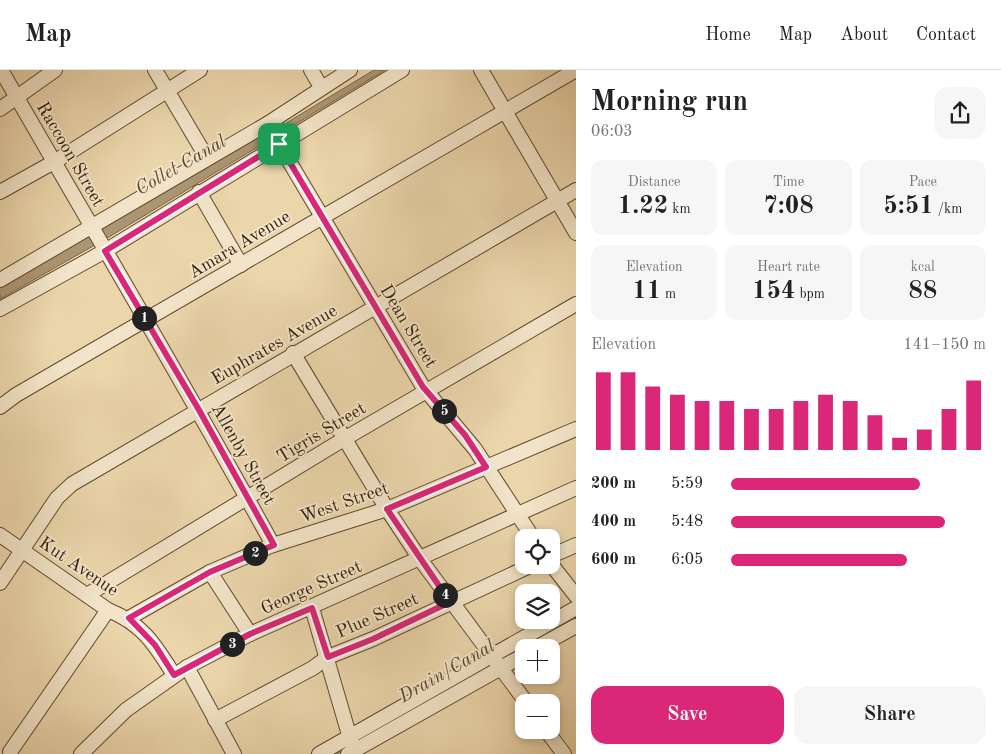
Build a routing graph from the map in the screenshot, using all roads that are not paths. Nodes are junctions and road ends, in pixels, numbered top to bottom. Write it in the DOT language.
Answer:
graph roads {
  1 [pos="1,70"];
  2 [pos="55,70"];
  3 [pos="155,70"];
  4 [pos="200,70"];
  5 [pos="311,70"];
  6 [pos="350,70"];
  7 [pos="402,70"];
  8 [pos="481,70"];
  9 [pos="576,70"];
  10 [pos="321,87"];
  11 [pos="166,90"];
  12 [pos="17,97"];
  13 [pos="0,109"];
  14 [pos="505,111"];
  15 [pos="272,133"];
  16 [pos="207,158"];
  17 [pos="54,162"];
  18 [pos="576,190"];
  19 [pos="0,192"];
  20 [pos="200,192"];
  21 [pos="558,200"];
  22 [pos="322,216"];
  23 [pos="91,229"];
  24 [pos="576,233"];
  25 [pos="104,249"];
  26 [pos="241,265"];
  27 [pos="0,280"];
  28 [pos="576,304"];
  29 [pos="376,307"];
  30 [pos="0,309"];
  31 [pos="146,322"];
  32 [pos="293,353"];
  33 [pos="426,391"];
  34 [pos="0,407"];
  35 [pos="199,410"];
  36 [pos="576,429"];
  37 [pos="344,439"];
  38 [pos="486,467"];
  39 [pos="576,488"];
  40 [pos="248,498"];
  41 [pos="387,509"];
  42 [pos="517,514"];
  43 [pos="527,529"];
  44 [pos="0,535"];
  45 [pos="274,545"];
  46 [pos="576,545"];
  47 [pos="22,550"];
  48 [pos="560,552"];
  49 [pos="420,559"];
  50 [pos="210,572"];
  51 [pos="515,573"];
  52 [pos="559,574"];
  53 [pos="0,583"];
  54 [pos="87,595"];
  55 [pos="576,596"];
  56 [pos="450,602"];
  57 [pos="312,608"];
  58 [pos="576,608"];
  59 [pos="108,610"];
  60 [pos="129,618"];
  61 [pos="576,626"];
  62 [pos="250,634"];
  63 [pos="552,639"];
  64 [pos="515,656"];
  65 [pos="328,657"];
  66 [pos="497,661"];
  67 [pos="187,667"];
  68 [pos="174,675"];
  69 [pos="520,694"];
  70 [pos="215,720"];
  71 [pos="553,739"];
  72 [pos="351,746"];
  73 [pos="7,751"];
  74 [pos="81,754"];
  75 [pos="234,754"];
  76 [pos="319,754"];
  77 [pos="564,754"];
  1 -- 12 [label="street, Raccoon Street"];
  2 -- 12 [label="street"];
  3 -- 11 [label="street"];
  4 -- 11 [label="street"];
  5 -- 10 [label="street"];
  6 -- 10 [label="street"];
  7 -- 15 [label="street"];
  8 -- 14 [label="street"];
  9 -- 14 [label="street, Amara Avenue"];
  10 -- 15 [label="street"];
  11 -- 16 [label="street"];
  11 -- 17 [label="street"];
  12 -- 13 [label="street"];
  12 -- 17 [label="street, Raccoon Street"];
  14 -- 21 [label="street"];
  14 -- 22 [label="street, Amara Avenue"];
  15 -- 16 [label="street"];
  15 -- 20 [label="street"];
  15 -- 22 [label="street, Dean Street"];
  16 -- 23 [label="street"];
  17 -- 19 [label="street"];
  17 -- 23 [label="street, Raccoon Street"];
  18 -- 21 [label="street, Euphrates Avenue"];
  20 -- 25 [label="street"];
  20 -- 26 [label="street"];
  21 -- 24 [label="street"];
  21 -- 29 [label="street, Euphrates Avenue"];
  22 -- 26 [label="street, Amara Avenue"];
  22 -- 29 [label="street, Dean Street"];
  23 -- 25 [label="street, Raccoon Street"];
  23 -- 27 [label="street"];
  25 -- 30 [label="street"];
  25 -- 31 [label="street, Allenby Street"];
  26 -- 31 [label="street, Amara Avenue"];
  28 -- 33 [label="street, Tigris Street"];
  29 -- 32 [label="street, Euphrates Avenue"];
  29 -- 33 [label="street, Dean Street"];
  31 -- 34 [label="street, Amara Avenue"];
  31 -- 35 [label="street, Allenby Street"];
  32 -- 35 [label="street, Euphrates Avenue"];
  32 -- 37 [label="street"];
  33 -- 37 [label="street, Tigris Street"];
  33 -- 38 [label="street, Dean Street"];
  35 -- 40 [label="street, Allenby Street"];
  35 -- 47 [label="street, Euphrates Avenue"];
  36 -- 38 [label="street, West Street"];
  37 -- 40 [label="street, Tigris Street"];
  37 -- 41 [label="street"];
  38 -- 41 [label="street, West Street"];
  38 -- 42 [label="street, Dean Street"];
  39 -- 42 [label="street, George Street"];
  40 -- 45 [label="street, Allenby Street"];
  40 -- 54 [label="street, Tigris Street"];
  41 -- 45 [label="street, West Street"];
  41 -- 49 [label="street"];
  42 -- 43 [label="street, Dean Street"];
  42 -- 49 [label="street, George Street"];
  44 -- 47 [label="street, Kut Avenue"];
  45 -- 50 [label="street, West Street"];
  46 -- 48 [label="street"];
  47 -- 53 [label="street, Euphrates Avenue"];
  47 -- 54 [label="street, Kut Avenue"];
  49 -- 56 [label="street"];
  49 -- 57 [label="street, George Street"];
  50 -- 60 [label="street, West Street"];
  50 -- 62 [label="street"];
  51 -- 56 [label="street, Plue Street"];
  52 -- 55 [label="street"];
  54 -- 59 [label="street, Kut Avenue"];
  56 -- 65 [label="street, Plue Street"];
  56 -- 66 [label="street"];
  57 -- 62 [label="street, George Street"];
  57 -- 65 [label="street"];
  58 -- 66 [label="street"];
  59 -- 60 [label="street, Kut Avenue"];
  59 -- 73 [label="street"];
  60 -- 68 [label="street, Kut Avenue"];
  61 -- 63 [label="street"];
  62 -- 67 [label="street, George Street"];
  64 -- 66 [label="street"];
  65 -- 70 [label="street, Plue Street"];
  65 -- 72 [label="street"];
  66 -- 69 [label="street"];
  66 -- 72 [label="street"];
  67 -- 68 [label="street, George Street"];
  67 -- 70 [label="street"];
  68 -- 74 [label="street, George Street"];
  70 -- 75 [label="street"];
  71 -- 77 [label="street"];
  72 -- 76 [label="street"];
}
